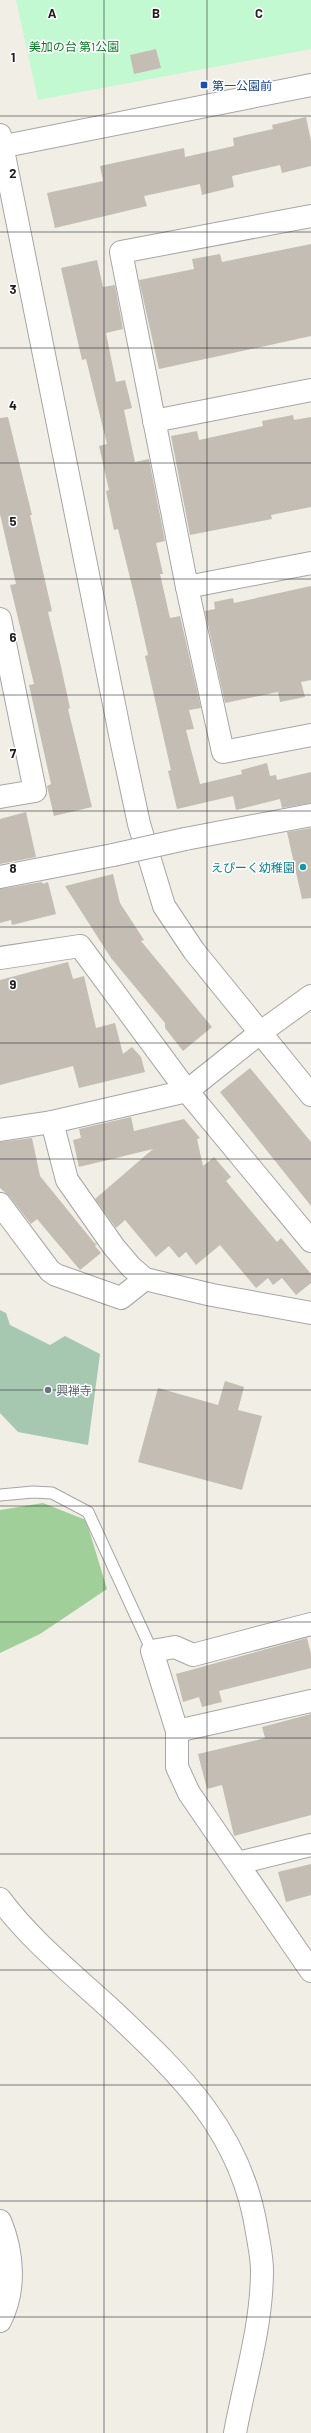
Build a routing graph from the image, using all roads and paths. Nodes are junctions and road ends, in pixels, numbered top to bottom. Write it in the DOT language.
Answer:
graph roads {
  1 [pos="311,85"];
  2 [pos="1,143"];
  3 [pos="311,216"];
  4 [pos="311,390"];
  5 [pos="154,421"];
  6 [pos="311,563"];
  7 [pos="187,587"];
  8 [pos="0,621"];
  9 [pos="311,735"];
  10 [pos="0,798"];
  11 [pos="311,815"];
  12 [pos="0,877"];
  13 [pos="0,958"];
  14 [pos="311,996"];
  15 [pos="261,1032"];
  16 [pos="187,1091"];
  17 [pos="311,1095"];
  18 [pos="52,1122"];
  19 [pos="0,1130"];
  20 [pos="0,1204"];
  21 [pos="311,1241"];
  22 [pos="146,1279"];
  23 [pos="311,1313"];
  24 [pos="0,1495"];
  25 [pos="311,1624"];
  26 [pos="152,1651"];
  27 [pos="311,1701"];
  28 [pos="177,1731"];
  29 [pos="311,1845"];
  30 [pos="238,1863"];
  31 [pos="0,1899"];
  32 [pos="311,1971"];
  33 [pos="0,2221"];
  34 [pos="0,2321"];
  35 [pos="235,2433"];
  1 -- 2 [label="street"];
  2 -- 15 [label="street"];
  3 -- 5 [label="street"];
  4 -- 5 [label="street"];
  5 -- 7 [label="street"];
  6 -- 7 [label="street"];
  7 -- 9 [label="street"];
  8 -- 10 [label="street"];
  11 -- 12 [label="street, bridge"];
  13 -- 16 [label="street"];
  14 -- 15 [label="street"];
  15 -- 16 [label="street"];
  15 -- 17 [label="street"];
  16 -- 18 [label="street"];
  16 -- 21 [label="street"];
  18 -- 19 [label="street"];
  18 -- 22 [label="street"];
  20 -- 22 [label="street"];
  22 -- 23 [label="street"];
  24 -- 26 [label="lane"];
  25 -- 26 [label="street"];
  26 -- 28 [label="street"];
  27 -- 28 [label="street"];
  28 -- 30 [label="street"];
  29 -- 30 [label="street"];
  30 -- 32 [label="street"];
  31 -- 35 [label="street"];
  33 -- 34 [label="street"];
}
